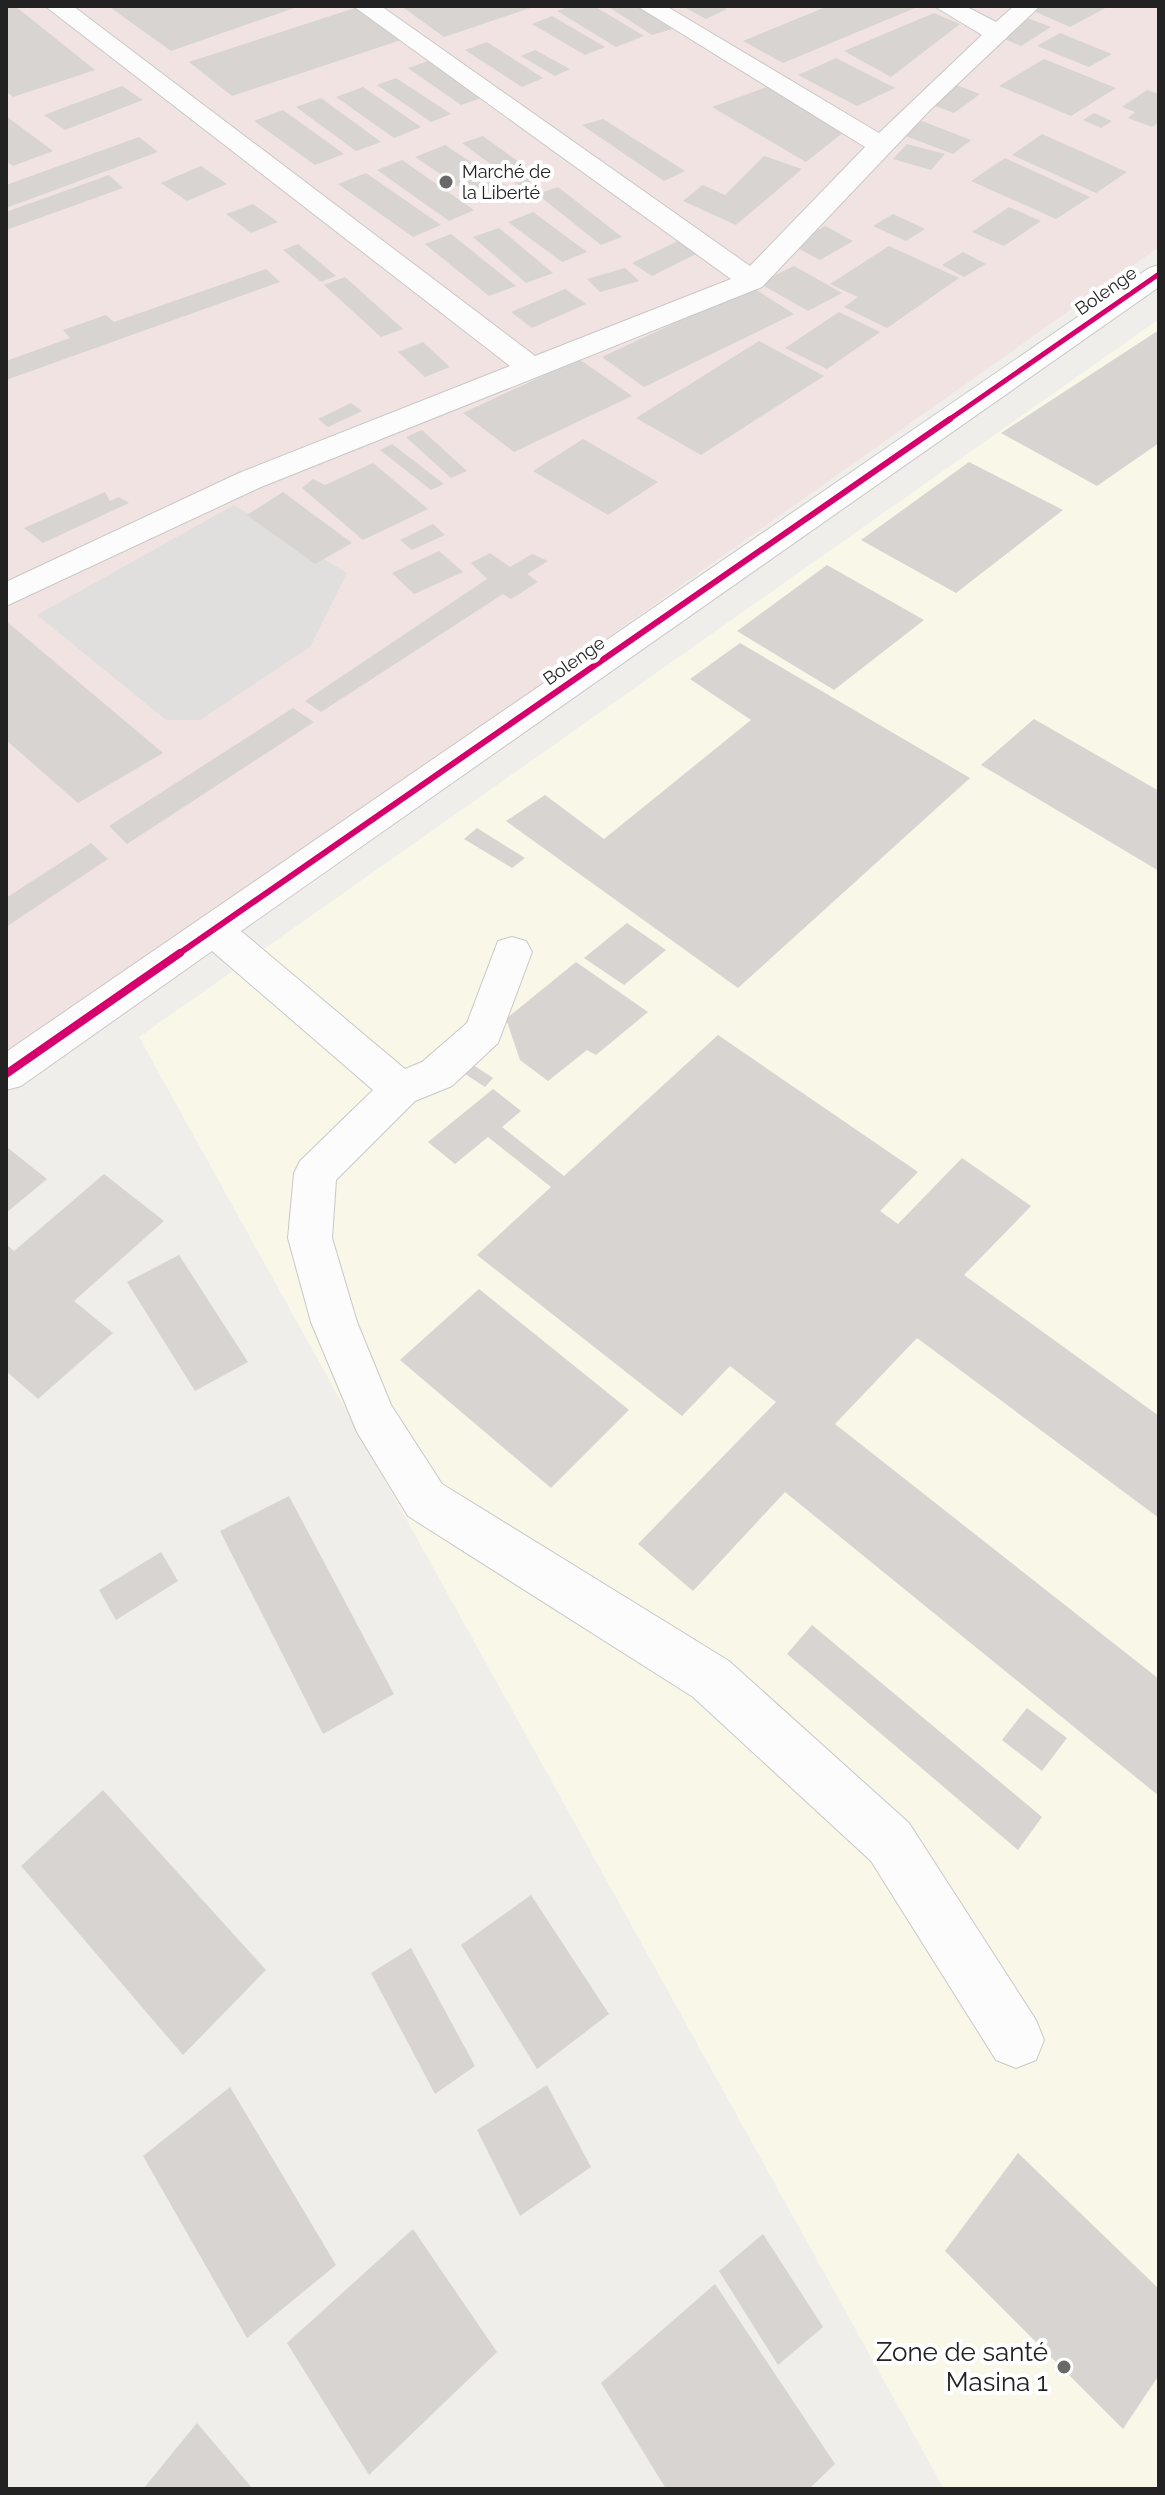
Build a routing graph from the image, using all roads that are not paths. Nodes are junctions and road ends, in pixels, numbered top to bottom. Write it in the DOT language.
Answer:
graph roads {
  1 [pos="57,6"];
  2 [pos="365,6"];
  3 [pos="649,6"];
  4 [pos="946,6"];
  5 [pos="1028,6"];
  6 [pos="1000,34"];
  7 [pos="882,146"];
  8 [pos="1159,274"];
  9 [pos="752,281"];
  10 [pos="531,368"];
  11 [pos="6,595"];
  12 [pos="213,930"];
  13 [pos="512,952"];
  14 [pos="6,1074"];
  15 [pos="400,1089"];
  16 [pos="1016,2040"];
  1 -- 10 [label="street"];
  2 -- 9 [label="street"];
  3 -- 7 [label="street"];
  4 -- 6 [label="street"];
  5 -- 6 [label="street"];
  6 -- 7 [label="street"];
  7 -- 9 [label="street"];
  8 -- 12 [label="street, Bolenge"];
  9 -- 10 [label="street"];
  10 -- 11 [label="street"];
  12 -- 14 [label="street, Bolenge"];
  12 -- 15 [label="street"];
  13 -- 15 [label="street"];
  15 -- 16 [label="street"];
}
